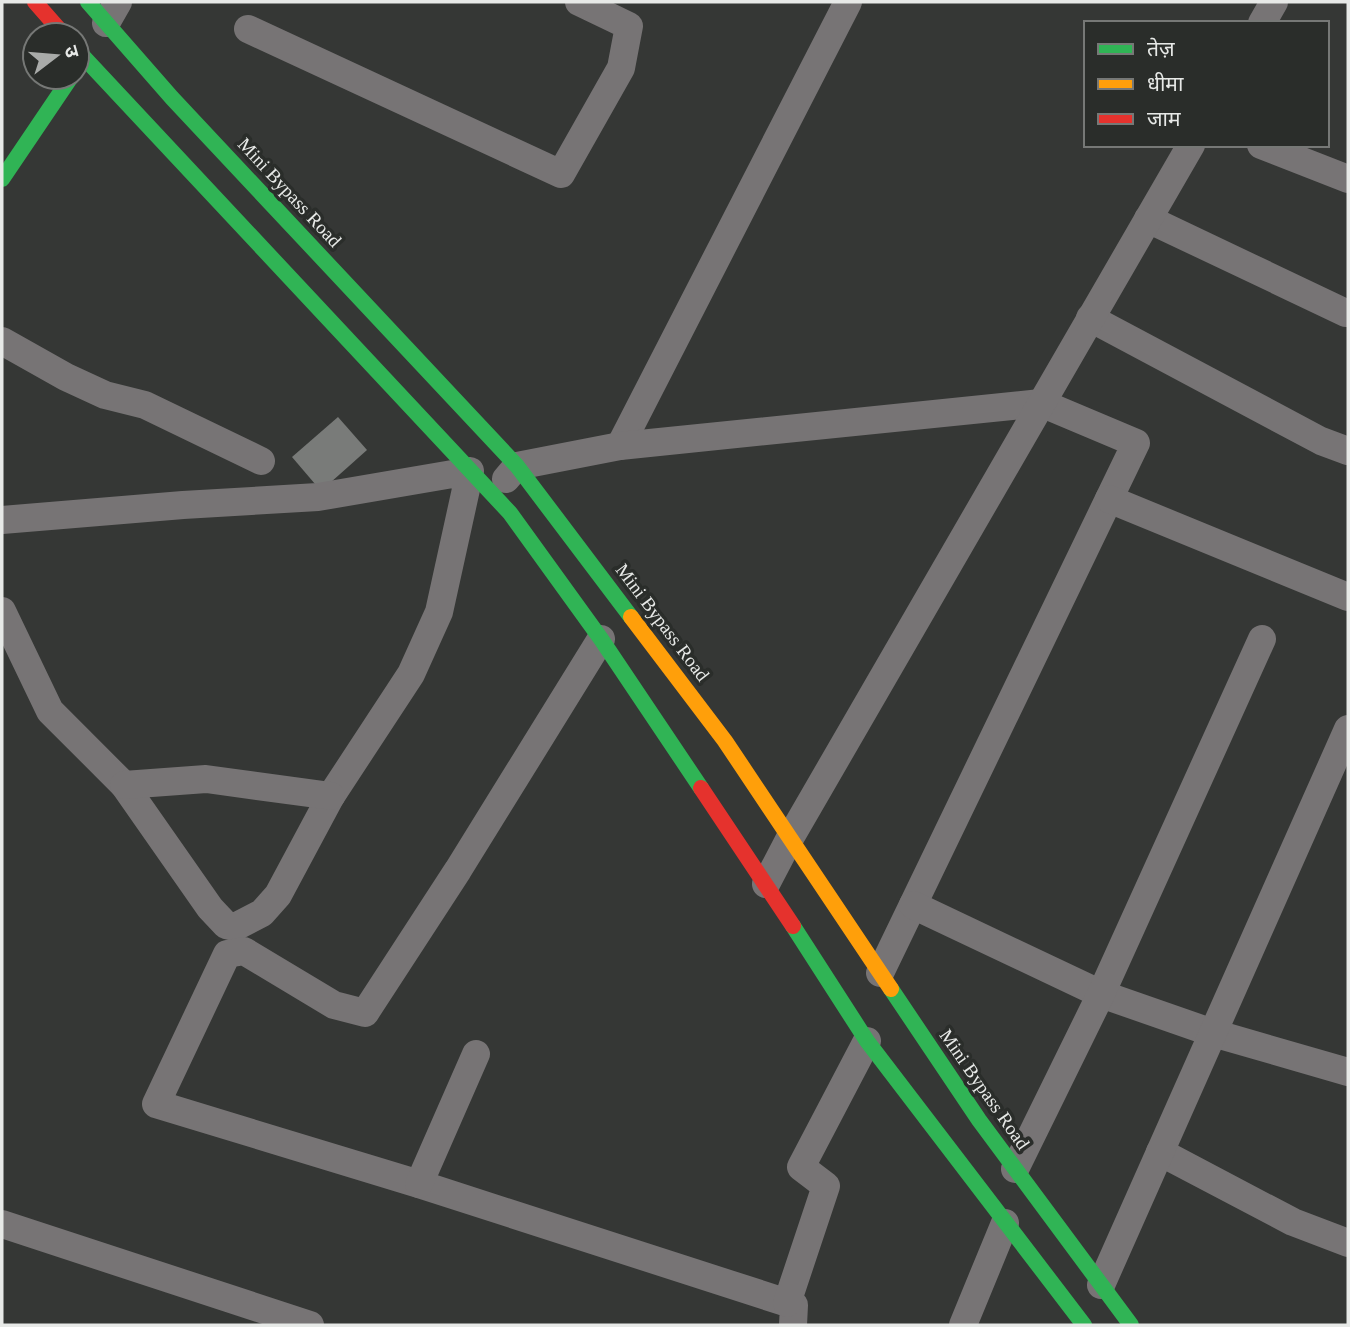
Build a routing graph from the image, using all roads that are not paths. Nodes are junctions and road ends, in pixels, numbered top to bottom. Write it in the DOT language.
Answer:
graph roads {
  1 [pos="35,2"];
  2 [pos="88,2"];
  3 [pos="579,2"];
  4 [pos="848,2"];
  5 [pos="1274,2"];
  6 [pos="52,21"];
  7 [pos="1263,21"];
  8 [pos="248,29"];
  9 [pos="93,40"];
  10 [pos="62,91"];
  11 [pos="1190,147"];
  12 [pos="1266,147"];
  13 [pos="2,179"];
  14 [pos="1348,179"];
  15 [pos="1148,219"];
  16 [pos="1346,313"];
  17 [pos="1090,318"];
  18 [pos="2,341"];
  19 [pos="1041,403"];
  20 [pos="620,446"];
  21 [pos="1348,451"];
  22 [pos="261,461"];
  23 [pos="517,466"];
  24 [pos="470,471"];
  25 [pos="492,494"];
  26 [pos="1109,499"];
  27 [pos="2,520"];
  28 [pos="1348,597"];
  29 [pos="4,619"];
  30 [pos="601,639"];
  31 [pos="1262,639"];
  32 [pos="1348,729"];
  33 [pos="124,785"];
  34 [pos="331,796"];
  35 [pos="790,838"];
  36 [pos="766,884"];
  37 [pos="913,905"];
  38 [pos="880,973"];
  39 [pos="1101,994"];
  40 [pos="1213,1033"];
  41 [pos="867,1041"];
  42 [pos="476,1054"];
  43 [pos="1348,1072"];
  44 [pos="1160,1152"];
  45 [pos="1015,1169"];
  46 [pos="419,1184"];
  47 [pos="1005,1223"];
  48 [pos="2,1224"];
  49 [pos="1348,1243"];
  50 [pos="1101,1285"];
  51 [pos="790,1314"];
  52 [pos="278,1320"];
  53 [pos="310,1325"];
  54 [pos="964,1325"];
  55 [pos="1084,1325"];
  56 [pos="1131,1325"];
  1 -- 6 [label="main road"];
  2 -- 9 [label="main road, Mini Bypass Road"];
  3 -- 8 [label="street"];
  4 -- 20 [label="street"];
  5 -- 7 [label="street"];
  9 -- 23 [label="main road, Mini Bypass Road"];
  9 -- 24 [label="main road, Mini Bypass Road"];
  10 -- 13 [label="main road"];
  11 -- 15 [label="street"];
  12 -- 14 [label="street"];
  15 -- 16 [label="street"];
  15 -- 17 [label="street"];
  17 -- 19 [label="street"];
  17 -- 21 [label="street"];
  18 -- 22 [label="street"];
  19 -- 20 [label="street"];
  19 -- 26 [label="street"];
  19 -- 35 [label="street"];
  20 -- 23 [label="street"];
  23 -- 25 [label="street"];
  23 -- 35 [label="main road, Mini Bypass Road"];
  24 -- 25 [label="main road, Mini Bypass Road"];
  24 -- 27 [label="street"];
  24 -- 34 [label="street"];
  25 -- 30 [label="main road, Mini Bypass Road"];
  26 -- 28 [label="street"];
  26 -- 37 [label="street"];
  29 -- 33 [label="street"];
  30 -- 36 [label="main road, Mini Bypass Road"];
  30 -- 46 [label="street"];
  31 -- 39 [label="street"];
  32 -- 40 [label="street"];
  33 -- 34 [label="street"];
  33 -- 34 [label="street"];
  35 -- 36 [label="street"];
  35 -- 38 [label="main road, Mini Bypass Road"];
  36 -- 41 [label="main road, Mini Bypass Road"];
  37 -- 38 [label="street"];
  37 -- 39 [label="street"];
  38 -- 45 [label="main road, Mini Bypass Road"];
  39 -- 40 [label="street"];
  39 -- 45 [label="street"];
  40 -- 43 [label="street"];
  40 -- 44 [label="street"];
  41 -- 47 [label="main road, Mini Bypass Road"];
  41 -- 51 [label="street"];
  42 -- 46 [label="street"];
  44 -- 49 [label="street"];
  44 -- 50 [label="street"];
  45 -- 50 [label="main road, Mini Bypass Road"];
  46 -- 51 [label="street"];
  47 -- 54 [label="street"];
  47 -- 55 [label="main road, Mini Bypass Road"];
  48 -- 52 [label="street"];
  50 -- 56 [label="main road, Mini Bypass Road"];
  52 -- 53 [label="street"];
}
